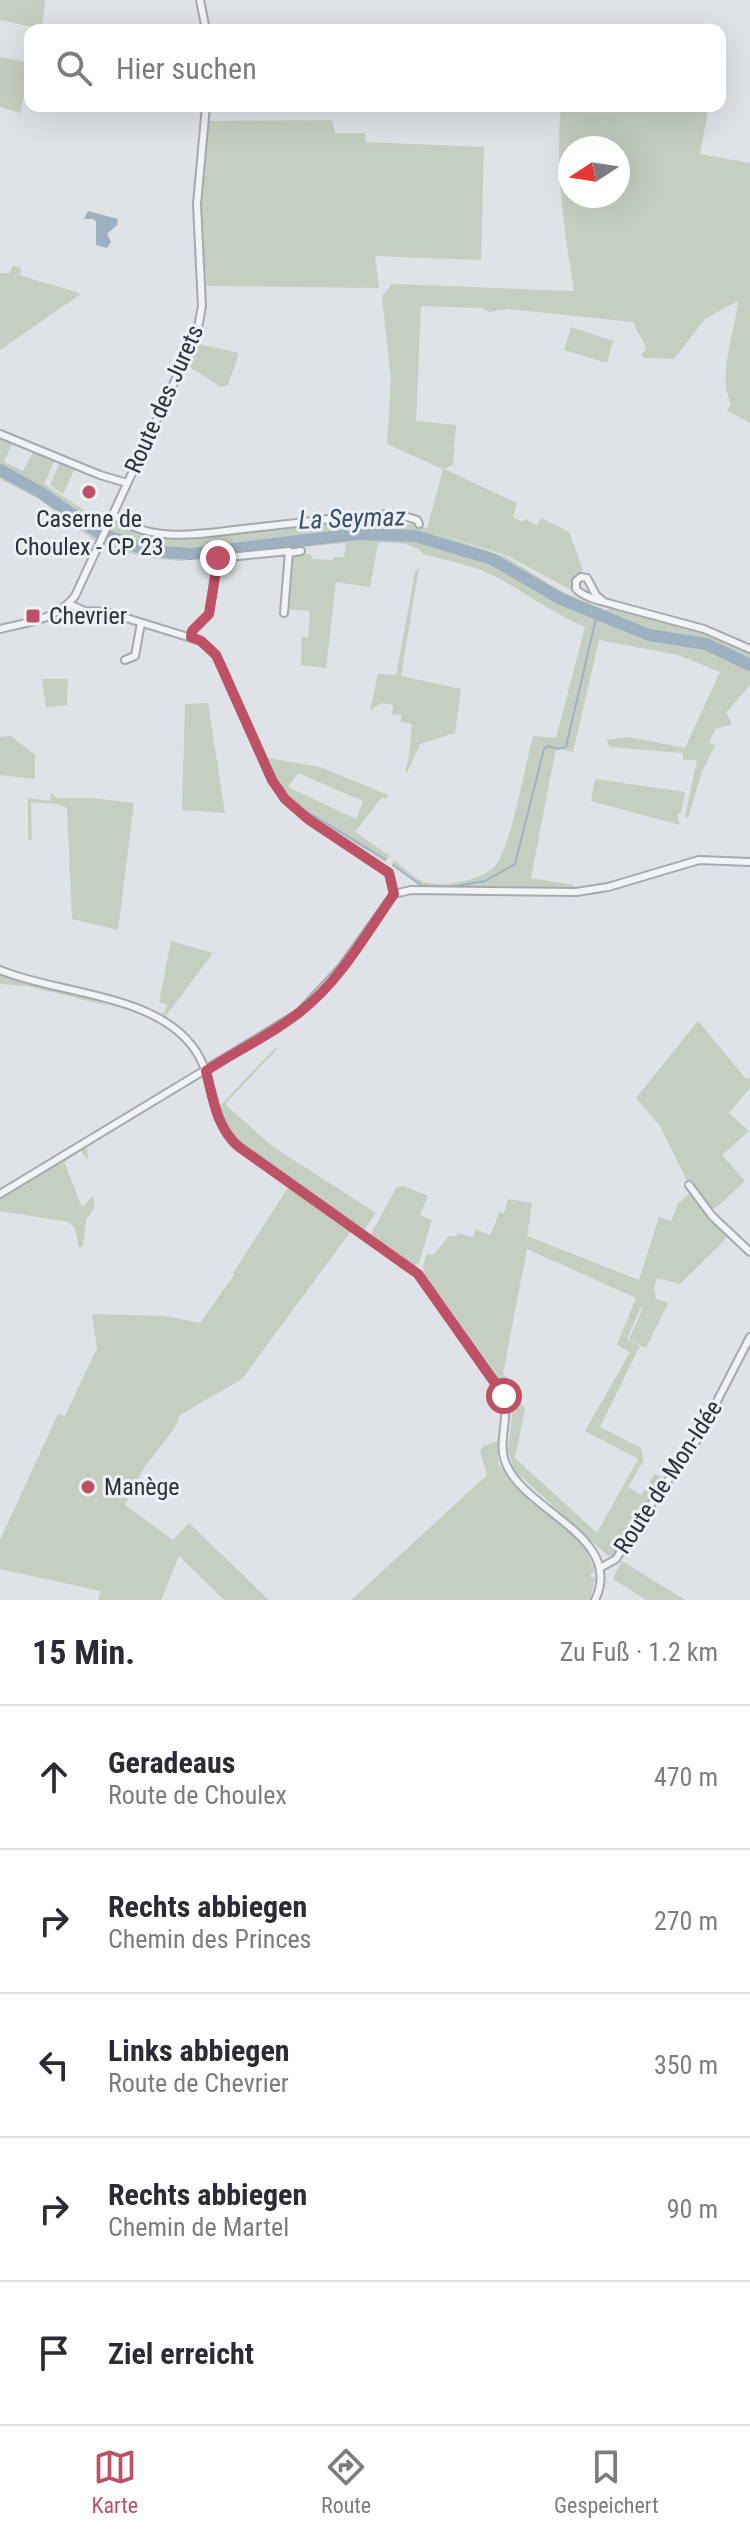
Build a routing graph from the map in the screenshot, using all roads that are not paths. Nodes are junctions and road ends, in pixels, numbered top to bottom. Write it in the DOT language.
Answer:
graph roads {
  1 [pos="200,0"];
  2 [pos="205,24"];
  3 [pos="205,112"];
  4 [pos="0,434"];
  5 [pos="127,483"];
  6 [pos="113,514"];
  7 [pos="419,524"];
  8 [pos="301,551"];
  9 [pos="289,553"];
  10 [pos="603,601"];
  11 [pos="69,604"];
  12 [pos="284,613"];
  13 [pos="141,623"];
  14 [pos="0,629"];
  15 [pos="191,637"];
  16 [pos="750,649"];
  17 [pos="125,660"];
  18 [pos="750,862"];
  19 [pos="394,894"];
  20 [pos="0,970"];
  21 [pos="206,1071"];
  22 [pos="689,1185"];
  23 [pos="0,1194"];
  24 [pos="750,1252"];
  25 [pos="750,1337"];
  26 [pos="600,1568"];
  27 [pos="595,1600"];
  1 -- 2 [label="street"];
  3 -- 5 [label="street, Route des Jurets"];
  4 -- 5 [label="street"];
  5 -- 6 [label="street, Route des Jurets"];
  6 -- 7 [label="street"];
  6 -- 11 [label="street, Route des Jurets"];
  8 -- 9 [label="street"];
  9 -- 12 [label="street"];
  9 -- 15 [label="street"];
  10 -- 10 [label="street"];
  10 -- 16 [label="street"];
  11 -- 13 [label="street"];
  11 -- 14 [label="street"];
  13 -- 15 [label="street"];
  13 -- 17 [label="street"];
  15 -- 19 [label="street"];
  18 -- 19 [label="street"];
  19 -- 21 [label="street"];
  20 -- 21 [label="street"];
  21 -- 23 [label="street"];
  21 -- 26 [label="street"];
  22 -- 24 [label="street"];
  25 -- 26 [label="street, Route de Mon-Idée"];
  26 -- 27 [label="street"];
}
